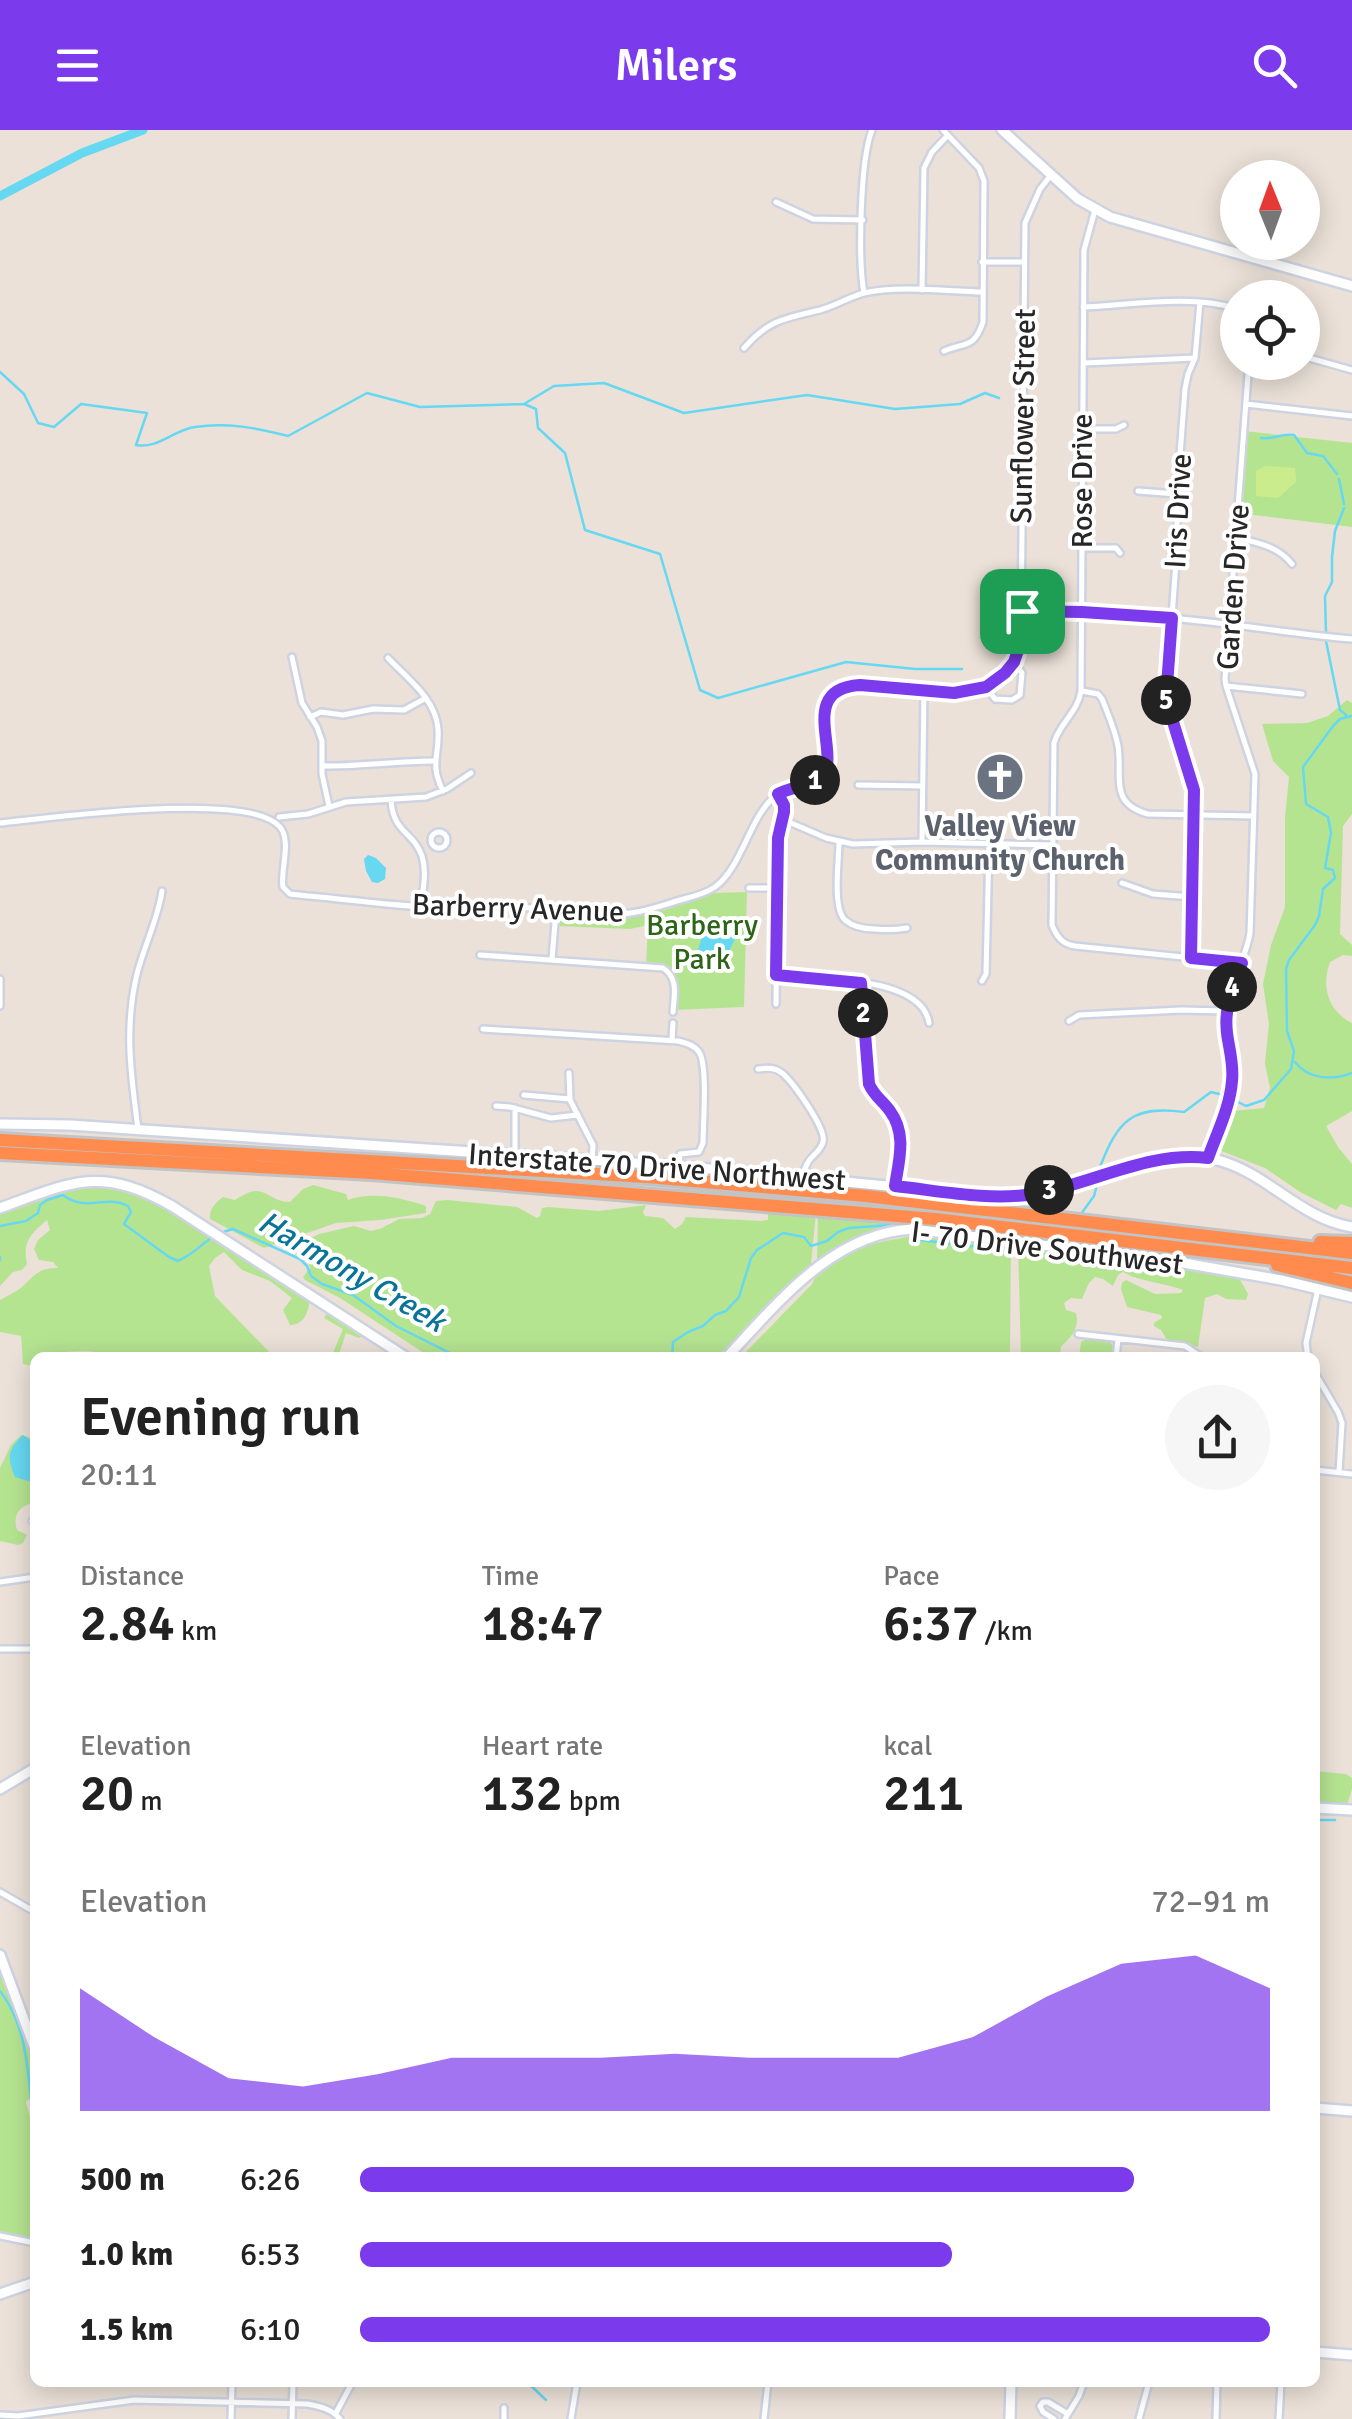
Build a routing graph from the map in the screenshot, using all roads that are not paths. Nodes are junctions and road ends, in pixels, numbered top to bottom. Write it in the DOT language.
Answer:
graph roads {
  1 [pos="872,130"];
  2 [pos="1002,130"];
  3 [pos="946,133"];
  4 [pos="1051,175"];
  5 [pos="776,202"];
  6 [pos="1095,210"];
  7 [pos="863,220"];
  8 [pos="982,262"];
  9 [pos="1025,262"];
  10 [pos="1352,286"];
  11 [pos="922,290"];
  12 [pos="982,292"];
  13 [pos="864,293"];
  14 [pos="1200,302"];
  15 [pos="1220,306"];
  16 [pos="1083,308"];
  17 [pos="744,348"];
  18 [pos="944,351"];
  19 [pos="1196,358"];
  20 [pos="1320,361"];
  21 [pos="1083,363"];
  22 [pos="1352,370"];
  23 [pos="1248,380"];
  24 [pos="1246,404"];
  25 [pos="1352,416"];
  26 [pos="1124,425"];
  27 [pos="1083,428"];
  28 [pos="1138,491"];
  29 [pos="1176,494"];
  30 [pos="1236,538"];
  31 [pos="1082,548"];
  32 [pos="1120,553"];
  33 [pos="1292,564"];
  34 [pos="1022,611"];
  35 [pos="1082,612"];
  36 [pos="1172,618"];
  37 [pos="1230,625"];
  38 [pos="1352,639"];
  39 [pos="292,657"];
  40 [pos="388,658"];
  41 [pos="1014,662"];
  42 [pos="1226,686"];
  43 [pos="986,687"];
  44 [pos="924,689"];
  45 [pos="1081,691"];
  46 [pos="1302,694"];
  47 [pos="426,698"];
  48 [pos="310,716"];
  49 [pos="434,761"];
  50 [pos="322,766"];
  51 [pos="471,772"];
  52 [pos="858,785"];
  53 [pos="923,786"];
  54 [pos="443,791"];
  55 [pos="778,794"];
  56 [pos="391,800"];
  57 [pos="329,806"];
  58 [pos="1194,814"];
  59 [pos="279,816"];
  60 [pos="1254,816"];
  61 [pos="782,819"];
  62 [pos="0,823"];
  63 [pos="839,842"];
  64 [pos="922,842"];
  65 [pos="432,844"];
  66 [pos="988,844"];
  67 [pos="1052,844"];
  68 [pos="419,850"];
  69 [pos="1122,883"];
  70 [pos="749,888"];
  71 [pos="778,888"];
  72 [pos="162,891"];
  73 [pos="1192,897"];
  74 [pos="422,906"];
  75 [pos="556,911"];
  76 [pos="906,928"];
  77 [pos="480,955"];
  78 [pos="1191,958"];
  79 [pos="552,960"];
  80 [pos="1242,963"];
  81 [pos="776,975"];
  82 [pos="0,979"];
  83 [pos="982,981"];
  84 [pos="861,983"];
  85 [pos="776,1004"];
  86 [pos="0,1006"];
  87 [pos="674,1012"];
  88 [pos="1226,1012"];
  89 [pos="1069,1021"];
  90 [pos="929,1023"];
  91 [pos="673,1024"];
  92 [pos="483,1029"];
  93 [pos="672,1040"];
  94 [pos="758,1069"];
  95 [pos="568,1073"];
  96 [pos="524,1096"];
  97 [pos="570,1099"];
  98 [pos="496,1106"];
  99 [pos="514,1108"];
  100 [pos="578,1115"];
  101 [pos="0,1124"];
  102 [pos="138,1129"];
  103 [pos="0,1140"];
  104 [pos="0,1153"];
  105 [pos="514,1155"];
  106 [pos="1208,1158"];
  107 [pos="592,1160"];
  108 [pos="679,1166"];
  109 [pos="803,1176"];
  110 [pos="895,1186"];
  111 [pos="0,1208"];
  112 [pos="1352,1227"];
  113 [pos="1258,1242"];
  114 [pos="1352,1243"];
  115 [pos="1352,1253"];
  116 [pos="1236,1254"];
  117 [pos="1352,1268"];
  118 [pos="1352,1284"];
  119 [pos="1318,1289"];
  120 [pos="1352,1297"];
  121 [pos="1078,1334"];
  122 [pos="1118,1339"];
  123 [pos="397,1352"];
  124 [pos="732,1352"];
  125 [pos="1117,1352"];
  126 [pos="1194,1352"];
  127 [pos="1307,1352"];
  128 [pos="1320,1381"];
  129 [pos="1320,1470"];
  130 [pos="1339,1472"];
  131 [pos="1352,1474"];
  132 [pos="30,1579"];
  133 [pos="0,1582"];
  134 [pos="0,1649"];
  135 [pos="30,1649"];
  136 [pos="30,1771"];
  137 [pos="0,1789"];
  138 [pos="1320,1808"];
  139 [pos="1352,1810"];
  140 [pos="0,1892"];
  141 [pos="30,1909"];
  142 [pos="0,1955"];
  143 [pos="30,2036"];
  144 [pos="1320,2108"];
  145 [pos="1352,2111"];
  146 [pos="0,2236"];
  147 [pos="30,2242"];
  148 [pos="30,2284"];
  149 [pos="0,2294"];
  150 [pos="1320,2352"];
  151 [pos="1352,2355"];
  152 [pos="232,2387"];
  153 [pos="294,2387"];
  154 [pos="350,2387"];
  155 [pos="576,2387"];
  156 [pos="767,2387"];
  157 [pos="1010,2387"];
  158 [pos="1082,2387"];
  159 [pos="1148,2387"];
  160 [pos="1216,2387"];
  161 [pos="1281,2387"];
  162 [pos="232,2402"];
  163 [pos="293,2404"];
  164 [pos="504,2408"];
  165 [pos="0,2416"];
  166 [pos="338,2416"];
  167 [pos="1067,2416"];
  168 [pos="230,2419"];
  169 [pos="292,2419"];
  170 [pos="504,2419"];
  171 [pos="572,2419"];
  172 [pos="764,2419"];
  173 [pos="1010,2419"];
  174 [pos="1054,2419"];
  175 [pos="1138,2419"];
  176 [pos="1216,2419"];
  177 [pos="1279,2419"];
  1 -- 7 [label="street"];
  2 -- 4 [label="street"];
  3 -- 8 [label="street"];
  3 -- 11 [label="street"];
  4 -- 6 [label="street"];
  4 -- 9 [label="street, Sunflower Street"];
  5 -- 7 [label="street"];
  6 -- 10 [label="street"];
  6 -- 16 [label="street, Rose Drive"];
  7 -- 13 [label="street"];
  8 -- 9 [label="street"];
  8 -- 12 [label="street"];
  9 -- 34 [label="street, Sunflower Street"];
  11 -- 12 [label="street"];
  11 -- 13 [label="street"];
  12 -- 18 [label="street"];
  13 -- 17 [label="street"];
  14 -- 15 [label="street"];
  14 -- 16 [label="street"];
  14 -- 19 [label="street, Iris Drive"];
  16 -- 21 [label="street, Rose Drive"];
  19 -- 21 [label="street"];
  19 -- 29 [label="street, Iris Drive"];
  20 -- 22 [label="street"];
  21 -- 27 [label="street, Rose Drive"];
  23 -- 24 [label="street, Garden Drive"];
  24 -- 25 [label="street"];
  24 -- 30 [label="street, Garden Drive"];
  26 -- 27 [label="street"];
  27 -- 31 [label="street, Rose Drive"];
  28 -- 29 [label="street"];
  29 -- 36 [label="street, Iris Drive"];
  30 -- 33 [label="street"];
  30 -- 37 [label="street, Garden Drive"];
  31 -- 32 [label="street"];
  31 -- 35 [label="street, Rose Drive"];
  34 -- 35 [label="street"];
  34 -- 41 [label="street, Sunflower Street"];
  35 -- 36 [label="street"];
  35 -- 45 [label="street, Rose Drive"];
  36 -- 37 [label="street"];
  36 -- 58 [label="street, Iris Drive"];
  37 -- 38 [label="street"];
  37 -- 42 [label="street, Garden Drive"];
  39 -- 48 [label="street"];
  40 -- 47 [label="street"];
  41 -- 43 [label="street"];
  41 -- 43 [label="street, Sunflower Street"];
  42 -- 46 [label="street"];
  42 -- 60 [label="street, Garden Drive"];
  43 -- 44 [label="street"];
  44 -- 53 [label="street"];
  44 -- 55 [label="street"];
  45 -- 58 [label="street"];
  45 -- 67 [label="street, Rose Drive"];
  47 -- 48 [label="street"];
  47 -- 49 [label="street"];
  48 -- 50 [label="street"];
  49 -- 50 [label="street"];
  49 -- 54 [label="street"];
  50 -- 57 [label="street"];
  51 -- 54 [label="street"];
  52 -- 53 [label="street"];
  53 -- 64 [label="street"];
  54 -- 56 [label="street"];
  55 -- 61 [label="street"];
  55 -- 75 [label="street, Barberry Avenue"];
  56 -- 57 [label="street"];
  56 -- 68 [label="street"];
  57 -- 59 [label="street"];
  58 -- 60 [label="street"];
  58 -- 73 [label="street, Iris Drive"];
  60 -- 80 [label="street, Garden Drive"];
  61 -- 63 [label="street"];
  61 -- 71 [label="street"];
  62 -- 74 [label="street, Barberry Avenue"];
  63 -- 64 [label="street"];
  63 -- 76 [label="street"];
  64 -- 66 [label="street"];
  65 -- 68 [label="street"];
  66 -- 67 [label="street"];
  66 -- 83 [label="street"];
  67 -- 78 [label="street, Rose Drive"];
  68 -- 74 [label="street"];
  69 -- 73 [label="street"];
  70 -- 71 [label="street"];
  71 -- 81 [label="street"];
  72 -- 102 [label="street"];
  73 -- 78 [label="street, Iris Drive"];
  74 -- 75 [label="street, Barberry Avenue"];
  75 -- 79 [label="street"];
  77 -- 79 [label="street"];
  78 -- 80 [label="street"];
  79 -- 87 [label="street"];
  80 -- 88 [label="street, Garden Drive"];
  81 -- 84 [label="street"];
  81 -- 85 [label="street"];
  82 -- 86 [label="street"];
  84 -- 90 [label="street"];
  84 -- 110 [label="street"];
  88 -- 89 [label="street"];
  88 -- 106 [label="street, Garden Drive"];
  91 -- 93 [label="street"];
  92 -- 93 [label="street"];
  93 -- 108 [label="street"];
  94 -- 109 [label="street"];
  95 -- 97 [label="street"];
  96 -- 97 [label="street"];
  97 -- 100 [label="street"];
  98 -- 99 [label="street"];
  99 -- 100 [label="street"];
  99 -- 105 [label="street"];
  100 -- 107 [label="street"];
  101 -- 102 [label="street, Interstate 70 Drive Northwest"];
  102 -- 105 [label="street, Interstate 70 Drive Northwest"];
  103 -- 113 [label="highway"];
  104 -- 116 [label="highway"];
  105 -- 107 [label="street, Interstate 70 Drive Northwest"];
  106 -- 110 [label="street, Interstate 70 Drive Northwest"];
  106 -- 112 [label="street, Interstate 70 Drive Northwest"];
  107 -- 108 [label="street, Interstate 70 Drive Northwest"];
  108 -- 109 [label="street, Interstate 70 Drive Northwest"];
  109 -- 110 [label="street, Interstate 70 Drive Northwest"];
  111 -- 123 [label="street"];
  113 -- 114 [label="highway"];
  113 -- 115 [label="highway"];
  116 -- 117 [label="highway"];
  116 -- 118 [label="highway"];
  119 -- 120 [label="street, I- 70 Drive Southwest"];
  119 -- 124 [label="street, I- 70 Drive Southwest"];
  119 -- 127 [label="street"];
  121 -- 122 [label="street"];
  122 -- 125 [label="street"];
  122 -- 126 [label="street"];
  128 -- 130 [label="street"];
  129 -- 130 [label="street"];
  130 -- 131 [label="street"];
  132 -- 133 [label="street"];
  134 -- 135 [label="street"];
  136 -- 137 [label="street"];
  138 -- 139 [label="street"];
  140 -- 141 [label="street"];
  142 -- 143 [label="street"];
  144 -- 145 [label="street"];
  146 -- 147 [label="street"];
  148 -- 149 [label="street"];
  150 -- 151 [label="street"];
  152 -- 162 [label="street"];
  153 -- 163 [label="street"];
  154 -- 166 [label="street"];
  155 -- 171 [label="street"];
  156 -- 172 [label="street"];
  157 -- 173 [label="street"];
  158 -- 167 [label="street"];
  159 -- 175 [label="street"];
  160 -- 176 [label="street"];
  161 -- 177 [label="street"];
  162 -- 163 [label="street"];
  162 -- 165 [label="street"];
  162 -- 168 [label="street"];
  163 -- 166 [label="street"];
  163 -- 169 [label="street"];
  164 -- 170 [label="street"];
  167 -- 174 [label="street"];
}
